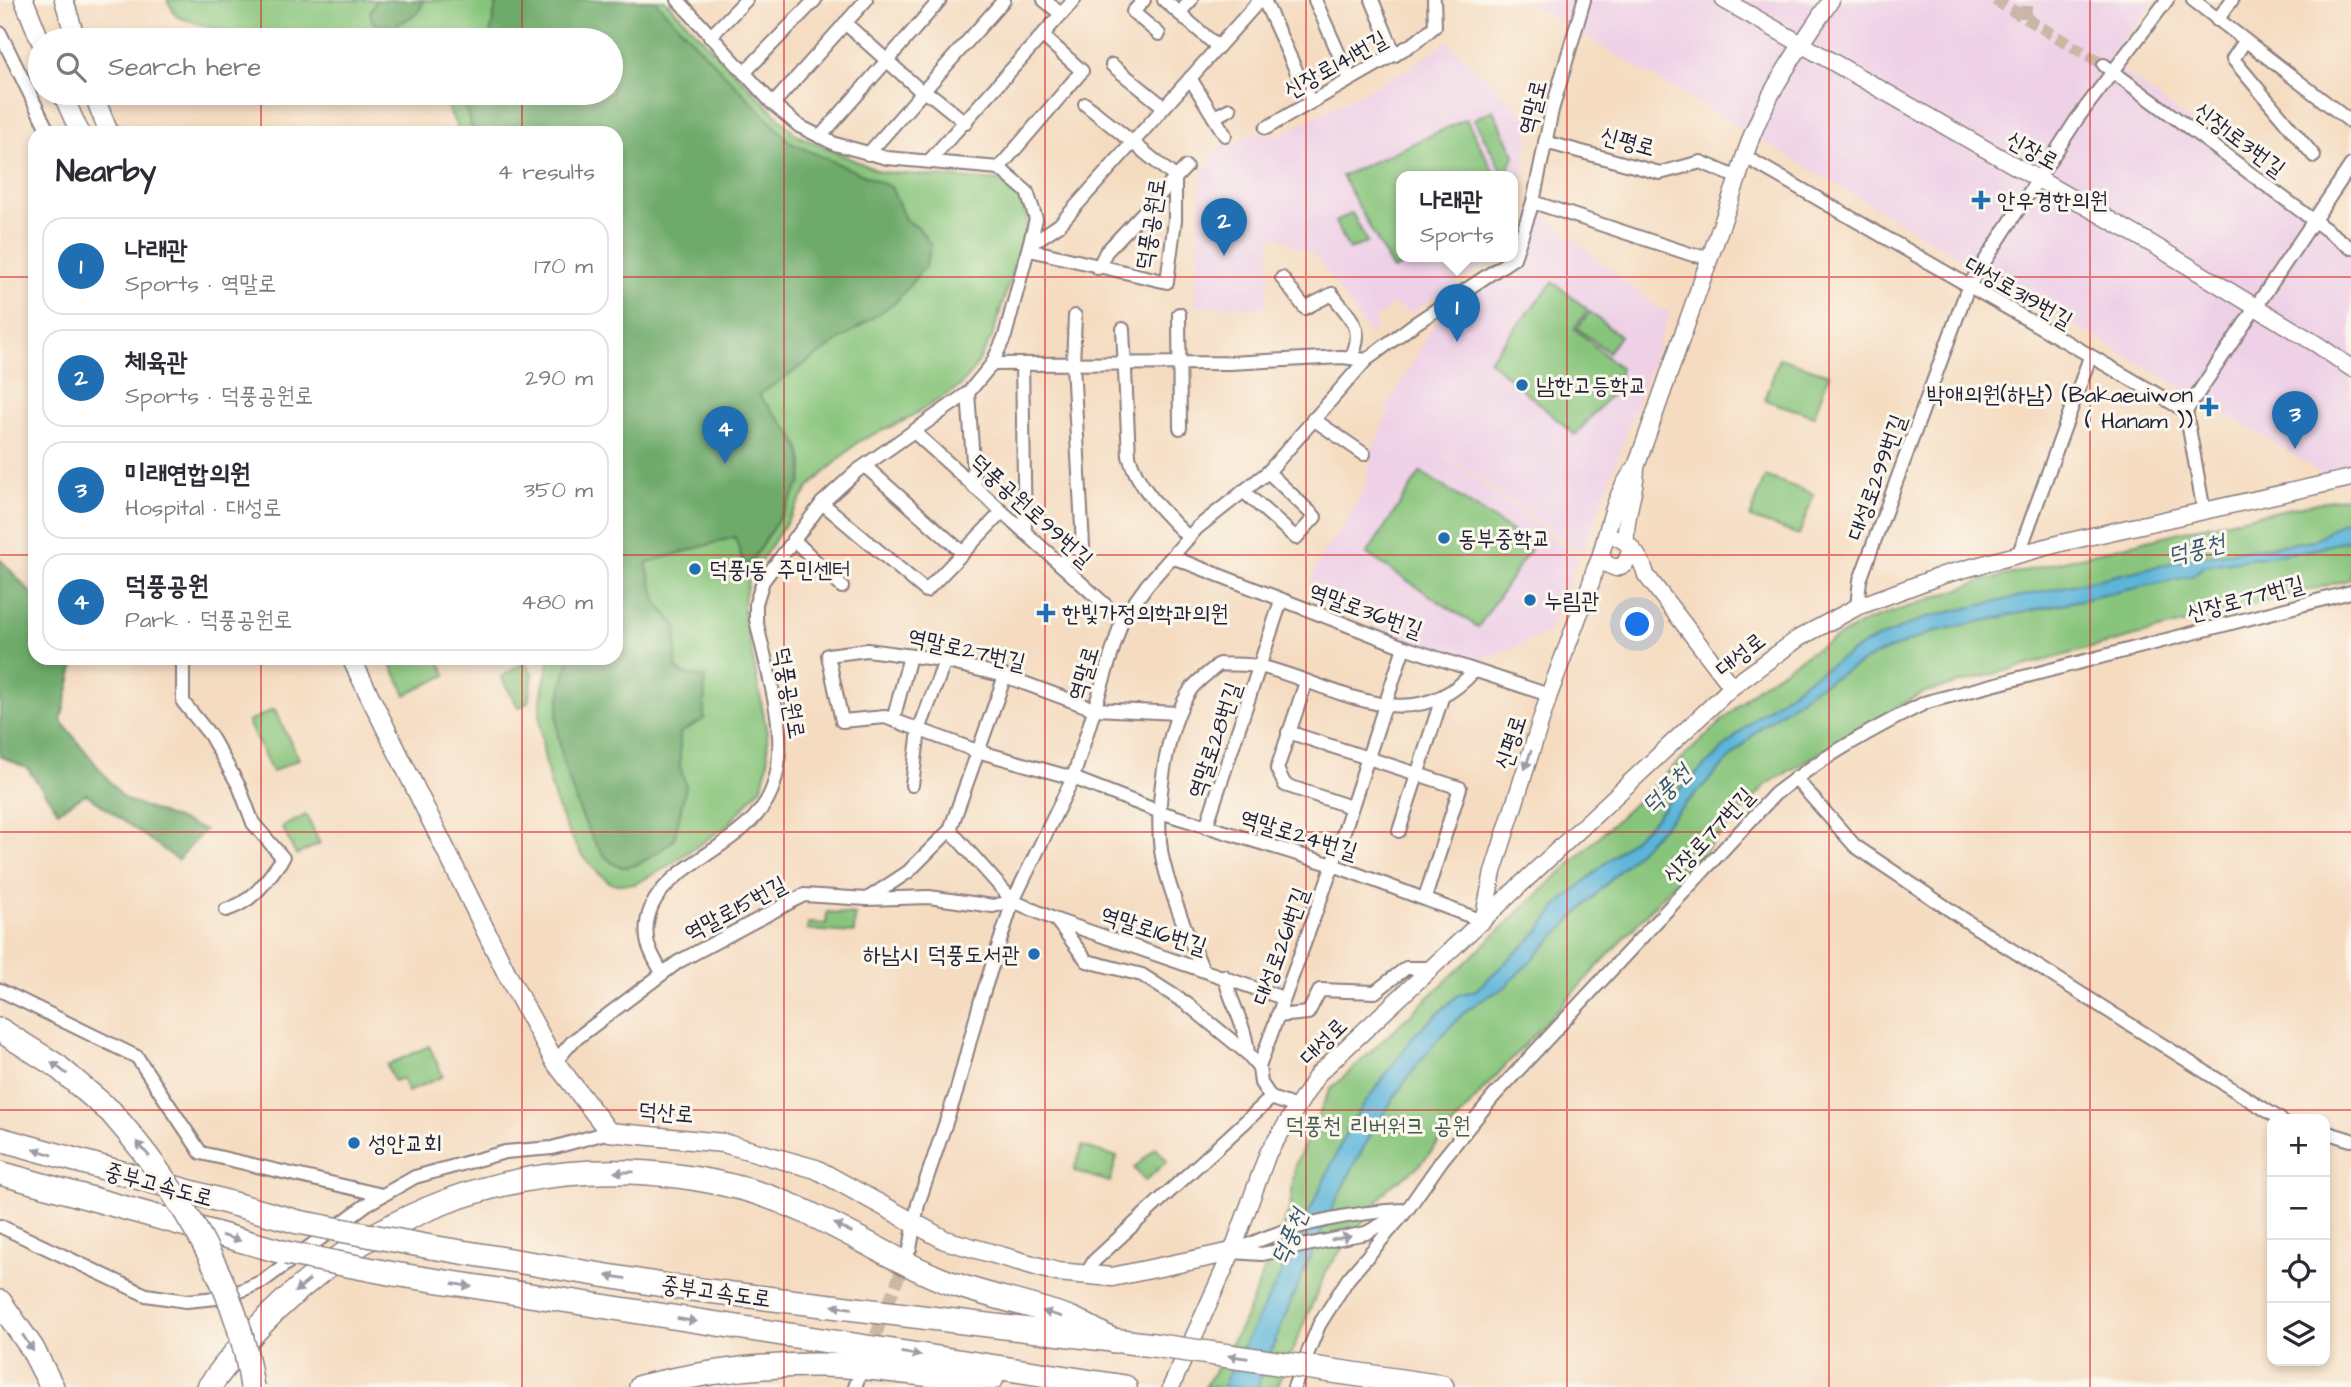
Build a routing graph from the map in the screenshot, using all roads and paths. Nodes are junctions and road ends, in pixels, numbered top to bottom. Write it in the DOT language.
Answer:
graph roads {
  1 [pos="24,0"];
  2 [pos="64,0"];
  3 [pos="678,0"];
  4 [pos="746,0"];
  5 [pos="866,0"];
  6 [pos="940,0"];
  7 [pos="1004,0"];
  8 [pos="1044,0"];
  9 [pos="1074,0"];
  10 [pos="1144,0"];
  11 [pos="1164,0"];
  12 [pos="1191,0"];
  13 [pos="1262,0"];
  14 [pos="1315,0"];
  15 [pos="1372,0"];
  16 [pos="1434,0"];
  17 [pos="1584,0"];
  18 [pos="1724,0"];
  19 [pos="1832,0"];
  20 [pos="2167,0"];
  21 [pos="2193,0"];
  22 [pos="2232,0"];
  23 [pos="813,1"];
  24 [pos="1179,13"];
  25 [pos="1061,14"];
  26 [pos="2217,20"];
  27 [pos="845,23"];
  28 [pos="35,28"];
  29 [pos="72,28"];
  30 [pos="0,33"];
  31 [pos="1159,34"];
  32 [pos="1043,36"];
  33 [pos="710,37"];
  34 [pos="2245,41"];
  35 [pos="1802,45"];
  36 [pos="1218,47"];
  37 [pos="1395,55"];
  38 [pos="886,60"];
  39 [pos="1112,65"];
  40 [pos="2108,67"];
  41 [pos="744,73"];
  42 [pos="1190,78"];
  43 [pos="1350,79"];
  44 [pos="28,89"];
  45 [pos="922,92"];
  46 [pos="1310,101"];
  47 [pos="773,104"];
  48 [pos="1086,104"];
  49 [pos="36,105"];
  50 [pos="67,105"];
  51 [pos="98,105"];
  52 [pos="1164,107"];
  53 [pos="1230,108"];
  54 [pos="1214,117"];
  55 [pos="2351,122"];
  56 [pos="966,123"];
  57 [pos="46,126"];
  58 [pos="77,126"];
  59 [pos="106,126"];
  60 [pos="1266,128"];
  61 [pos="1225,135"];
  62 [pos="820,137"];
  63 [pos="1133,141"];
  64 [pos="1545,142"];
  65 [pos="868,153"];
  66 [pos="1744,156"];
  67 [pos="2314,156"];
  68 [pos="930,160"];
  69 [pos="2351,165"];
  70 [pos="1186,167"];
  71 [pos="999,168"];
  72 [pos="1175,177"];
  73 [pos="1738,177"];
  74 [pos="2039,179"];
  75 [pos="1533,202"];
  76 [pos="2313,219"];
  77 [pos="1518,246"];
  78 [pos="1031,247"];
  79 [pos="2351,248"];
  80 [pos="1711,256"];
  81 [pos="1511,262"];
  82 [pos="1098,268"];
  83 [pos="1282,278"];
  84 [pos="1968,287"];
  85 [pos="2257,307"];
  86 [pos="1179,314"];
  87 [pos="1075,316"];
  88 [pos="1123,329"];
  89 [pos="2090,357"];
  90 [pos="1350,358"];
  91 [pos="1366,360"];
  92 [pos="992,364"];
  93 [pos="1126,364"];
  94 [pos="1177,364"];
  95 [pos="1022,365"];
  96 [pos="1073,365"];
  97 [pos="2351,368"];
  98 [pos="968,393"];
  99 [pos="2186,411"];
  100 [pos="1313,419"];
  101 [pos="1180,428"];
  102 [pos="914,432"];
  103 [pos="1364,454"];
  104 [pos="866,467"];
  105 [pos="1636,467"];
  106 [pos="1268,471"];
  107 [pos="2351,478"];
  108 [pos="975,488"];
  109 [pos="1243,491"];
  110 [pos="822,503"];
  111 [pos="1002,512"];
  112 [pos="2204,512"];
  113 [pos="1025,533"];
  114 [pos="1189,537"];
  115 [pos="793,540"];
  116 [pos="1628,546"];
  117 [pos="1602,550"];
  118 [pos="963,553"];
  119 [pos="2019,553"];
  120 [pos="1172,557"];
  121 [pos="1060,564"];
  122 [pos="1618,567"];
  123 [pos="1646,575"];
  124 [pos="1592,580"];
  125 [pos="842,587"];
  126 [pos="2351,592"];
  127 [pos="1281,601"];
  128 [pos="1857,607"];
  129 [pos="1122,620"];
  130 [pos="1405,647"];
  131 [pos="910,656"];
  132 [pos="945,662"];
  133 [pos="183,665"];
  134 [pos="354,665"];
  135 [pos="1261,667"];
  136 [pos="1474,671"];
  137 [pos="1005,676"];
  138 [pos="1306,682"];
  139 [pos="1732,687"];
  140 [pos="1549,695"];
  141 [pos="1442,698"];
  142 [pos="1385,705"];
  143 [pos="1094,709"];
  144 [pos="1178,713"];
  145 [pos="893,720"];
  146 [pos="919,730"];
  147 [pos="1289,732"];
  148 [pos="977,751"];
  149 [pos="1367,759"];
  150 [pos="1417,776"];
  151 [pos="1073,778"];
  152 [pos="1796,778"];
  153 [pos="912,785"];
  154 [pos="1351,807"];
  155 [pos="1160,812"];
  156 [pos="1206,827"];
  157 [pos="950,830"];
  158 [pos="1399,831"];
  159 [pos="1332,865"];
  160 [pos="1425,898"];
  161 [pos="866,899"];
  162 [pos="1013,901"];
  163 [pos="226,910"];
  164 [pos="1056,920"];
  165 [pos="1483,921"];
  166 [pos="1202,968"];
  167 [pos="1433,968"];
  168 [pos="663,973"];
  169 [pos="1224,976"];
  170 [pos="0,990"];
  171 [pos="1283,998"];
  172 [pos="1276,1016"];
  173 [pos="0,1030"];
  174 [pos="1248,1054"];
  175 [pos="555,1062"];
  176 [pos="1259,1067"];
  177 [pos="1271,1098"];
  178 [pos="1296,1107"];
  179 [pos="2272,1114"];
  180 [pos="609,1132"];
  181 [pos="2330,1134"];
  182 [pos="0,1139"];
  183 [pos="2351,1140"];
  184 [pos="0,1173"];
  185 [pos="382,1195"];
  186 [pos="1407,1210"];
  187 [pos="916,1224"];
  188 [pos="0,1226"];
  189 [pos="910,1249"];
  190 [pos="1232,1252"];
  191 [pos="1085,1276"];
  192 [pos="0,1301"];
  193 [pos="1114,1341"];
  194 [pos="1055,1376"];
  195 [pos="52,1387"];
  196 [pos="209,1387"];
  197 [pos="252,1387"];
  198 [pos="641,1387"];
  199 [pos="1125,1387"];
  200 [pos="1171,1387"];
  201 [pos="1294,1387"];
  202 [pos="1442,1387"];
  1 -- 28 [label="main road"];
  2 -- 29 [label="main road"];
  3 -- 33 [label="street"];
  4 -- 33 [label="street"];
  5 -- 27 [label="street"];
  6 -- 38 [label="street"];
  7 -- 45 [label="street"];
  8 -- 25 [label="street"];
  9 -- 25 [label="street"];
  10 -- 31 [label="street"];
  11 -- 24 [label="street"];
  12 -- 24 [label="street"];
  13 -- 36 [label="street"];
  13 -- 46 [label="street"];
  14 -- 43 [label="street"];
  15 -- 37 [label="street"];
  16 -- 37 [label="street, 신장로141번길"];
  17 -- 64 [label="street, 역말로"];
  18 -- 35 [label="street, 신장로"];
  19 -- 35 [label="street, 신평로"];
  20 -- 40 [label="street, 대성로299번길"];
  21 -- 26 [label="street"];
  22 -- 26 [label="street"];
  23 -- 41 [label="street"];
  24 -- 36 [label="street"];
  25 -- 32 [label="street"];
  26 -- 34 [label="street"];
  27 -- 38 [label="street"];
  27 -- 47 [label="street"];
  30 -- 44 [label="street"];
  32 -- 56 [label="street"];
  32 -- 71 [label="street"];
  33 -- 41 [label="street"];
  34 -- 55 [label="street"];
  34 -- 67 [label="street"];
  35 -- 66 [label="street, 신평로"];
  35 -- 74 [label="street, 신장로"];
  36 -- 42 [label="street"];
  37 -- 43 [label="street, 신장로141번길"];
  38 -- 45 [label="street"];
  38 -- 62 [label="street"];
  39 -- 52 [label="street"];
  40 -- 74 [label="street, 대성로299번길"];
  40 -- 76 [label="street, 신장1로3번길"];
  41 -- 47 [label="street"];
  42 -- 52 [label="street"];
  42 -- 54 [label="street"];
  43 -- 46 [label="street, 신장로141번길"];
  45 -- 56 [label="street"];
  45 -- 65 [label="street"];
  46 -- 60 [label="street, 신장로141번길"];
  47 -- 62 [label="street"];
  48 -- 63 [label="street"];
  49 -- 57 [label="street"];
  50 -- 58 [label="main road"];
  51 -- 59 [label="main road"];
  52 -- 63 [label="street"];
  53 -- 54 [label="street"];
  54 -- 61 [label="street"];
  56 -- 68 [label="street"];
  62 -- 65 [label="street"];
  63 -- 72 [label="street"];
  63 -- 78 [label="street"];
  64 -- 73 [label="street, 신평로"];
  64 -- 75 [label="street, 역말로"];
  65 -- 68 [label="street"];
  66 -- 73 [label="street, 신평로"];
  66 -- 84 [label="street, 대성로319번길"];
  68 -- 71 [label="street"];
  69 -- 76 [label="street"];
  70 -- 72 [label="street, 덕풍공원로"];
  71 -- 78 [label="street, 덕풍공원로"];
  72 -- 82 [label="street"];
  72 -- 82 [label="street, 덕풍공원로"];
  73 -- 80 [label="street, 신평로"];
  74 -- 84 [label="street, 대성로299번길"];
  74 -- 85 [label="street, 신장로"];
  75 -- 77 [label="street, 역말로"];
  75 -- 80 [label="street"];
  76 -- 79 [label="street, 신장1로3번길"];
  76 -- 85 [label="street"];
  78 -- 82 [label="street, 덕풍공원로"];
  78 -- 92 [label="street, 덕풍공원로"];
  80 -- 105 [label="street, 신평로"];
  81 -- 91 [label="street, 역말로"];
  83 -- 90 [label="street"];
  84 -- 89 [label="street, 대성로319번길"];
  84 -- 128 [label="street, 대성로299번길"];
  85 -- 97 [label="street, 신장로"];
  85 -- 99 [label="street"];
  86 -- 94 [label="street"];
  87 -- 96 [label="street"];
  88 -- 93 [label="street"];
  89 -- 99 [label="street, 대성로319번길"];
  89 -- 119 [label="street"];
  90 -- 91 [label="street"];
  90 -- 94 [label="street"];
  91 -- 100 [label="street, 역말로"];
  92 -- 95 [label="street"];
  92 -- 98 [label="street, 덕풍공원로"];
  93 -- 94 [label="street"];
  93 -- 96 [label="street"];
  93 -- 114 [label="street"];
  94 -- 101 [label="street"];
  95 -- 96 [label="street"];
  95 -- 113 [label="street"];
  96 -- 121 [label="street"];
  98 -- 102 [label="street, 덕풍공원로"];
  98 -- 108 [label="street"];
  99 -- 112 [label="street"];
  100 -- 103 [label="street"];
  100 -- 106 [label="street, 역말로"];
  102 -- 104 [label="street, 덕풍공원로"];
  102 -- 108 [label="street, 덕풍공원로99번길"];
  104 -- 110 [label="street, 덕풍공원로"];
  104 -- 118 [label="street"];
  105 -- 116 [label="street, 신평로"];
  105 -- 117 [label="street, 신평로"];
  106 -- 109 [label="street, 역말로"];
  106 -- 109 [label="street"];
  107 -- 112 [label="street, 대성로"];
  108 -- 111 [label="street, 덕풍공원로99번길"];
  109 -- 114 [label="street, 역말로"];
  110 -- 115 [label="street, 덕풍공원로"];
  110 -- 118 [label="street"];
  111 -- 113 [label="street, 덕풍공원로99번길"];
  111 -- 118 [label="street"];
  112 -- 119 [label="street, 대성로"];
  113 -- 121 [label="street, 덕풍공원로99번길"];
  114 -- 120 [label="street, 역말로"];
  115 -- 125 [label="street"];
  115 -- 168 [label="street, 덕풍공원로"];
  116 -- 117 [label="street"];
  116 -- 122 [label="street"];
  116 -- 123 [label="street"];
  117 -- 122 [label="street"];
  117 -- 124 [label="street, 신평로"];
  119 -- 128 [label="street, 대성로"];
  120 -- 127 [label="street, 역말로36번길"];
  120 -- 129 [label="street, 역말로"];
  121 -- 129 [label="street, 덕풍공원로99번길"];
  122 -- 123 [label="street"];
  122 -- 124 [label="street"];
  123 -- 139 [label="street"];
  124 -- 140 [label="street, 신평로"];
  126 -- 152 [label="street, 신장로77번길"];
  127 -- 130 [label="street, 역말로36번길"];
  127 -- 135 [label="street"];
  128 -- 139 [label="street, 대성로"];
  129 -- 143 [label="street, 역말로"];
  130 -- 136 [label="street, 역말로36번길"];
  130 -- 142 [label="street, 대성로261번길"];
  131 -- 132 [label="street, 역말로27번길"];
  131 -- 145 [label="street"];
  131 -- 145 [label="street, 역말로27번길"];
  132 -- 137 [label="street, 역말로27번길"];
  132 -- 146 [label="street"];
  133 -- 163 [label="street"];
  134 -- 175 [label="main road, 덕산로"];
  135 -- 138 [label="street, 역말로28번길"];
  135 -- 144 [label="street, 역말로28번길"];
  135 -- 156 [label="street, 역말로28번길"];
  136 -- 140 [label="street, 역말로36번길"];
  136 -- 141 [label="street, 역말로28번길"];
  137 -- 143 [label="street, 역말로27번길"];
  137 -- 148 [label="street"];
  138 -- 142 [label="street, 역말로28번길"];
  138 -- 147 [label="street"];
  139 -- 165 [label="street, 대성로"];
  140 -- 165 [label="street, 신평로, one-way"];
  141 -- 142 [label="street, 역말로28번길"];
  141 -- 150 [label="street"];
  142 -- 149 [label="street, 대성로261번길"];
  143 -- 144 [label="street, 역말로28번길"];
  143 -- 151 [label="street, 역말로"];
  144 -- 155 [label="street"];
  145 -- 146 [label="street, 역말로24번길"];
  146 -- 148 [label="street, 역말로24번길"];
  146 -- 153 [label="street"];
  147 -- 149 [label="street"];
  147 -- 154 [label="street"];
  148 -- 151 [label="street, 역말로24번길"];
  148 -- 157 [label="street"];
  149 -- 150 [label="street"];
  149 -- 154 [label="street, 대성로261번길"];
  150 -- 158 [label="street"];
  150 -- 160 [label="street"];
  151 -- 155 [label="street, 역말로24번길"];
  151 -- 162 [label="street, 역말로"];
  152 -- 179 [label="street"];
  152 -- 186 [label="street, 신장로77번길"];
  154 -- 159 [label="street, 대성로261번길"];
  155 -- 156 [label="street, 역말로24번길"];
  155 -- 166 [label="street"];
  156 -- 159 [label="street, 역말로24번길"];
  157 -- 161 [label="street"];
  157 -- 162 [label="street"];
  159 -- 160 [label="street, 역말로24번길"];
  159 -- 171 [label="street, 대성로261번길"];
  160 -- 165 [label="street, 역말로24번길"];
  161 -- 162 [label="street, 역말로15번길"];
  161 -- 168 [label="street, 역말로15번길"];
  162 -- 164 [label="street, 역말로16번길"];
  162 -- 187 [label="street, 역말로"];
  164 -- 166 [label="street, 역말로16번길"];
  164 -- 174 [label="street"];
  165 -- 167 [label="street, 대성로"];
  166 -- 169 [label="street, 역말로16번길"];
  167 -- 172 [label="street"];
  167 -- 178 [label="street, 대성로"];
  168 -- 175 [label="street, 역말로15번길"];
  169 -- 171 [label="street, 역말로16번길"];
  169 -- 174 [label="street"];
  170 -- 185 [label="street"];
  171 -- 172 [label="street, 대성로261번길"];
  172 -- 176 [label="street, 대성로261번길"];
  197 -- 173 [label="highway, one-way, bridge"];
  174 -- 176 [label="street"];
  175 -- 180 [label="main road, 덕산로"];
  176 -- 177 [label="street"];
  177 -- 178 [label="street"];
  177 -- 191 [label="street"];
  178 -- 190 [label="street, 대성로"];
  180 -- 185 [label="street"];
  180 -- 187 [label="main road, 덕산로"];
  181 -- 183 [label="street"];
  193 -- 182 [label="highway, 중부고속도로, one-way, bridge"];
  184 -- 194 [label="highway, 중부고속도로, one-way, bridge"];
  185 -- 188 [label="street"];
  186 -- 190 [label="street"];
  190 -- 186 [label="street, one-way"];
  186 -- 201 [label="street, 신장로77번길"];
  187 -- 189 [label="street, 역말로"];
  187 -- 191 [label="main road, 덕산로"];
  190 -- 191 [label="main road, 덕산로"];
  190 -- 200 [label="street, 대성로"];
  192 -- 195 [label="highway, one-way"];
  193 -- 196 [label="highway, one-way"];
  202 -- 193 [label="highway, 중부고속도로, one-way, bridge"];
  194 -- 198 [label="highway"];
  194 -- 199 [label="highway, 중부고속도로"];
}
